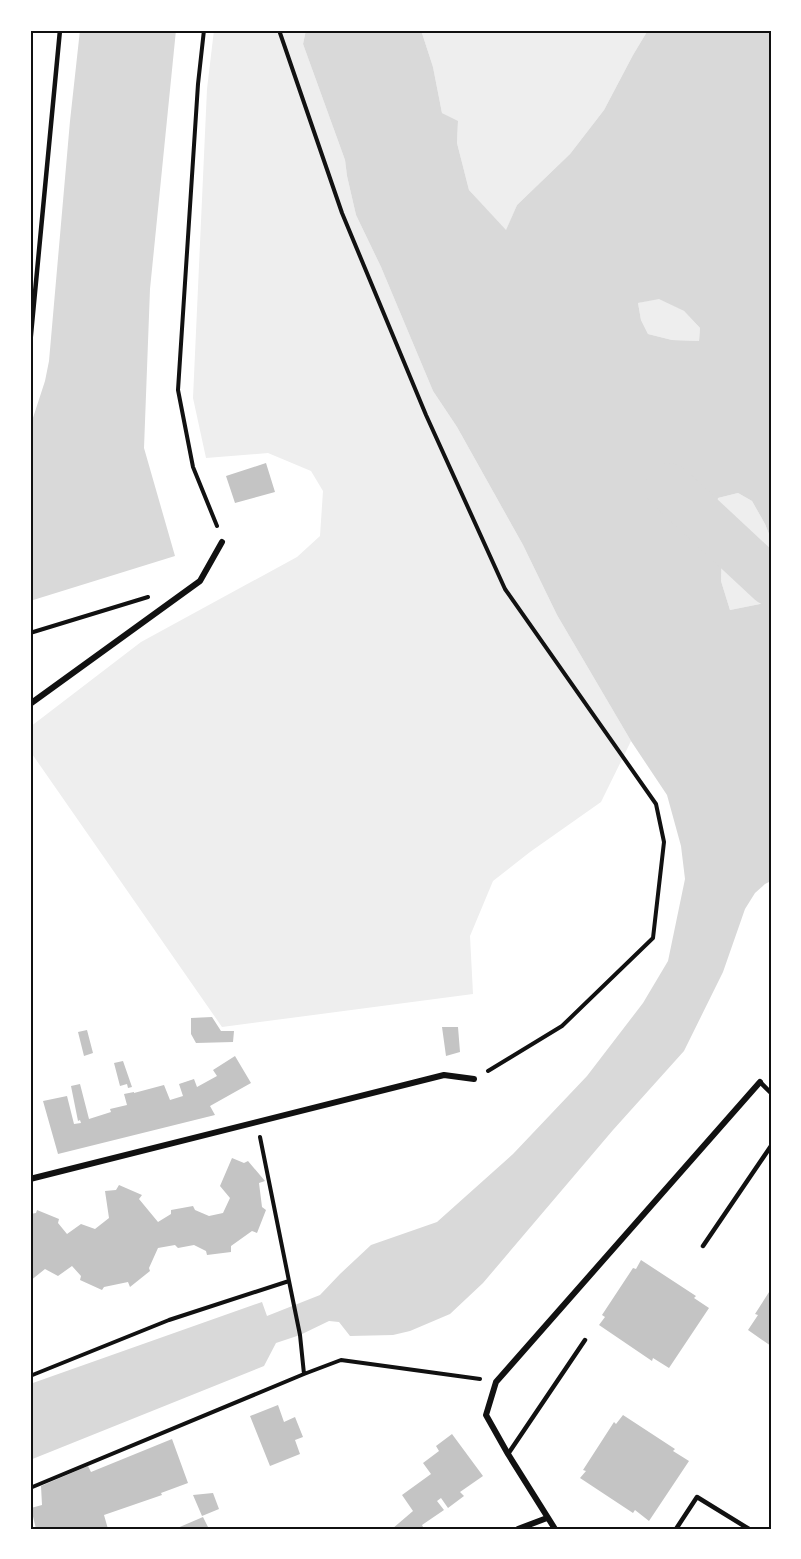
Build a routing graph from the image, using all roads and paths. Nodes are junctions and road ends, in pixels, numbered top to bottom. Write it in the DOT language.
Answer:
graph roads {
  1 [pos="60,30"];
  2 [pos="204,30"];
  3 [pos="279,30"];
  4 [pos="30,345"];
  5 [pos="222,542"];
  6 [pos="155,595"];
  7 [pos="30,633"];
  8 [pos="30,704"];
  9 [pos="474,1079"];
  10 [pos="760,1082"];
  11 [pos="771,1093"];
  12 [pos="256,1122"];
  13 [pos="771,1146"];
  14 [pos="30,1179"];
  15 [pos="703,1246"];
  16 [pos="289,1281"];
  17 [pos="585,1340"];
  18 [pos="304,1374"];
  19 [pos="30,1376"];
  20 [pos="496,1382"];
  21 [pos="508,1454"];
  22 [pos="30,1488"];
  23 [pos="547,1518"];
  24 [pos="518,1529"];
  25 [pos="555,1529"];
  26 [pos="676,1529"];
  27 [pos="749,1529"];
  1 -- 4 [label="lane"];
  2 -- 5 [label="path"];
  3 -- 9 [label="path"];
  5 -- 8 [label="street"];
  6 -- 7 [label="path"];
  9 -- 12 [label="street"];
  10 -- 11 [label="lane"];
  10 -- 20 [label="street"];
  12 -- 14 [label="street"];
  12 -- 16 [label="path"];
  13 -- 15 [label="lane"];
  16 -- 18 [label="path"];
  16 -- 19 [label="path"];
  17 -- 21 [label="lane"];
  18 -- 20 [label="path"];
  18 -- 22 [label="path"];
  20 -- 21 [label="street"];
  21 -- 23 [label="street"];
  23 -- 24 [label="street"];
  23 -- 25 [label="street"];
  26 -- 27 [label="lane"];
}
